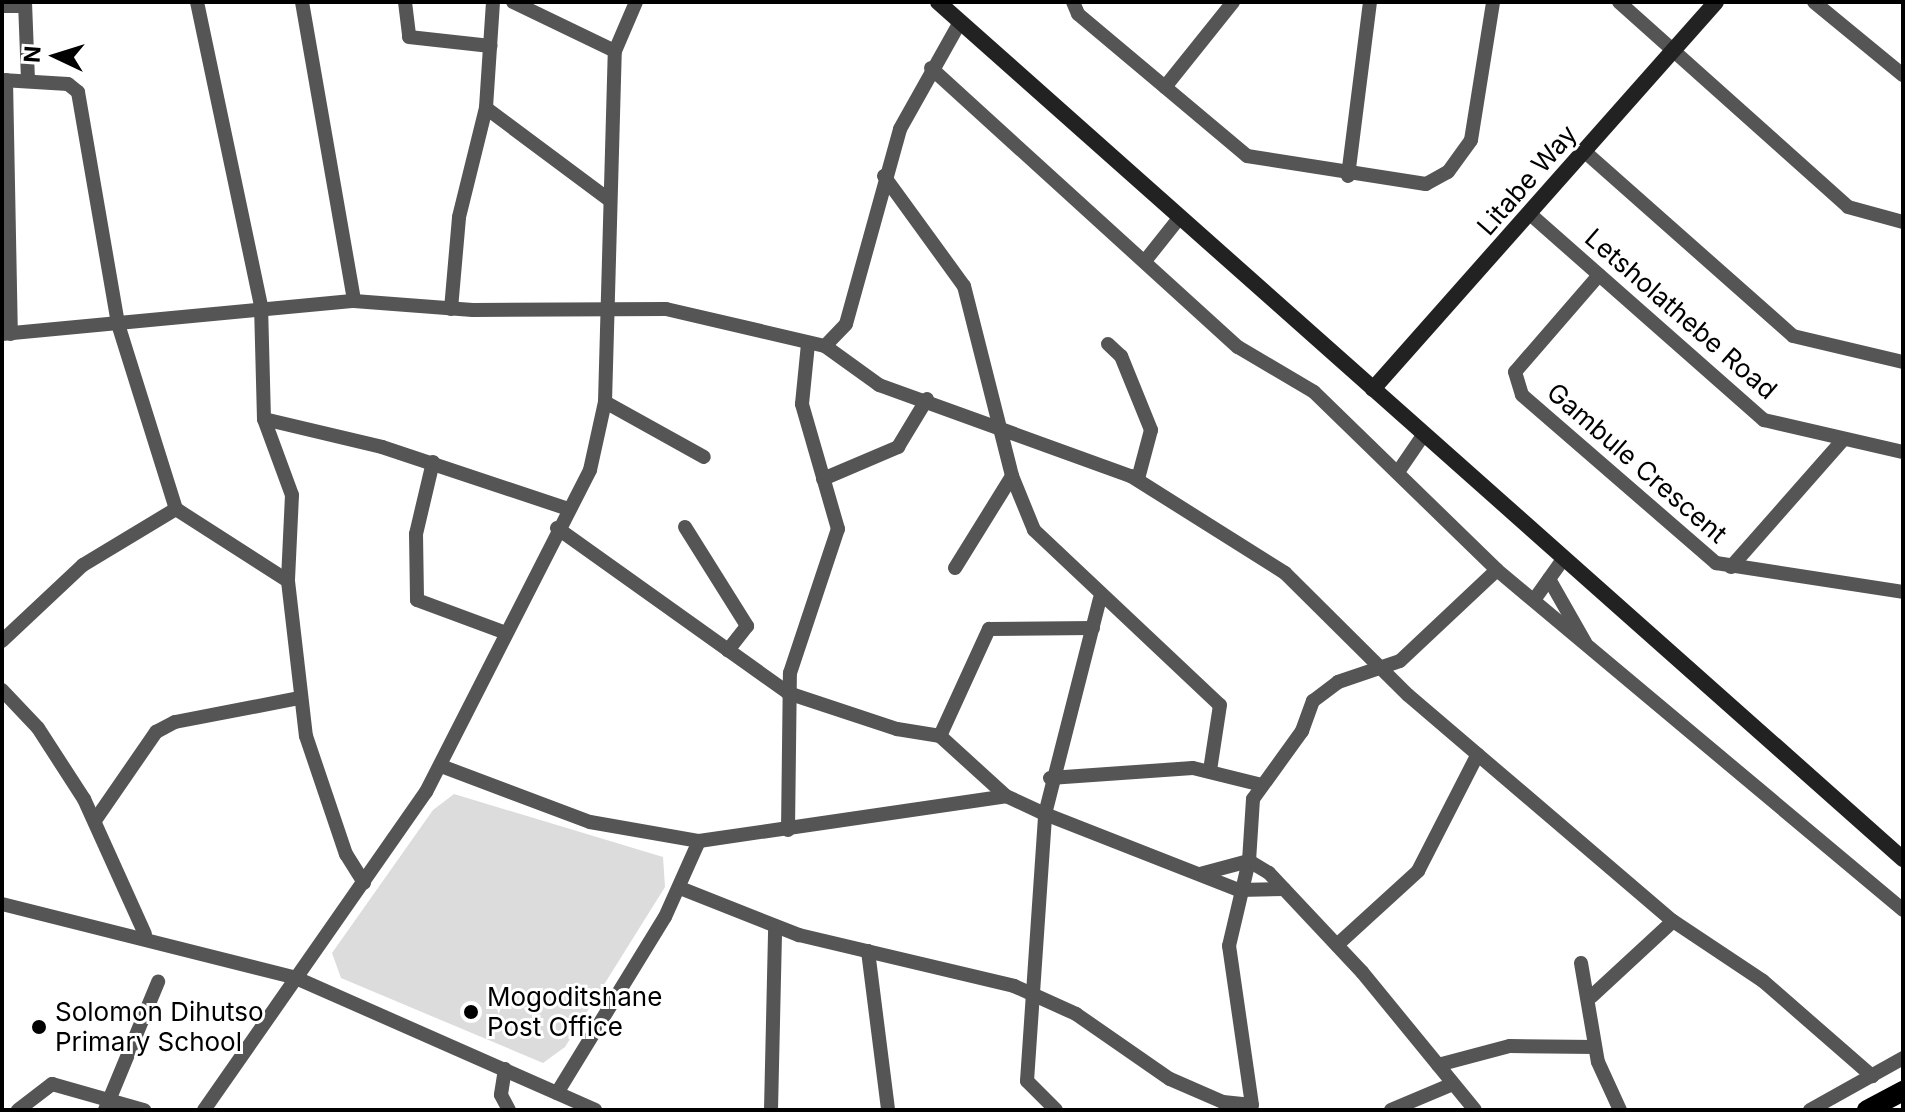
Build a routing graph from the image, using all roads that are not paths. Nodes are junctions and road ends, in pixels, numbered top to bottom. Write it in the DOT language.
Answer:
graph roads {
  1 [pos="197,2"];
  2 [pos="302,2"];
  3 [pos="405,2"];
  4 [pos="493,2"];
  5 [pos="513,2"];
  6 [pos="636,2"];
  7 [pos="938,2"];
  8 [pos="1073,2"];
  9 [pos="1233,2"];
  10 [pos="1370,2"];
  11 [pos="1493,2"];
  12 [pos="1619,2"];
  13 [pos="1716,2"];
  14 [pos="1814,2"];
  15 [pos="25,4"];
  16 [pos="2,6"];
  17 [pos="960,22"];
  18 [pos="491,46"];
  19 [pos="615,51"];
  20 [pos="1674,52"];
  21 [pos="931,68"];
  22 [pos="1903,75"];
  23 [pos="4,80"];
  24 [pos="28,81"];
  25 [pos="1165,87"];
  26 [pos="486,108"];
  27 [pos="1584,151"];
  28 [pos="884,176"];
  29 [pos="1348,176"];
  30 [pos="608,199"];
  31 [pos="1530,214"];
  32 [pos="1180,217"];
  33 [pos="1903,222"];
  34 [pos="1145,261"];
  35 [pos="1599,275"];
  36 [pos="354,301"];
  37 [pos="261,305"];
  38 [pos="607,306"];
  39 [pos="451,309"];
  40 [pos="118,324"];
  41 [pos="7,334"];
  42 [pos="808,344"];
  43 [pos="1108,344"];
  44 [pos="825,346"];
  45 [pos="1903,362"];
  46 [pos="1373,389"];
  47 [pos="927,399"];
  48 [pos="605,402"];
  49 [pos="264,419"];
  50 [pos="1003,425"];
  51 [pos="1424,434"];
  52 [pos="1842,441"];
  53 [pos="1903,452"];
  54 [pos="704,457"];
  55 [pos="433,462"];
  56 [pos="1398,472"];
  57 [pos="1012,476"];
  58 [pos="823,479"];
  59 [pos="1138,479"];
  60 [pos="176,509"];
  61 [pos="568,509"];
  62 [pos="685,527"];
  63 [pos="557,528"];
  64 [pos="1564,558"];
  65 [pos="1731,567"];
  66 [pos="955,568"];
  67 [pos="1497,570"];
  68 [pos="1549,579"];
  69 [pos="288,581"];
  70 [pos="1903,592"];
  71 [pos="1100,599"];
  72 [pos="1534,600"];
  73 [pos="1093,628"];
  74 [pos="506,633"];
  75 [pos="2,641"];
  76 [pos="1585,642"];
  77 [pos="728,650"];
  78 [pos="1382,672"];
  79 [pos="2,690"];
  80 [pos="788,693"];
  81 [pos="300,698"];
  82 [pos="940,736"];
  83 [pos="1478,754"];
  84 [pos="441,766"];
  85 [pos="1210,770"];
  86 [pos="1050,778"];
  87 [pos="1262,785"];
  88 [pos="1006,796"];
  89 [pos="1045,814"];
  90 [pos="96,819"];
  91 [pos="788,830"];
  92 [pos="699,841"];
  93 [pos="1900,851"];
  94 [pos="1249,861"];
  95 [pos="1200,874"];
  96 [pos="364,883"];
  97 [pos="680,888"];
  98 [pos="1284,889"];
  99 [pos="1239,890"];
  100 [pos="2,904"];
  101 [pos="1903,910"];
  102 [pos="1673,921"];
  103 [pos="775,928"];
  104 [pos="145,934"];
  105 [pos="1337,945"];
  106 [pos="868,951"];
  107 [pos="1581,963"];
  108 [pos="296,978"];
  109 [pos="158,982"];
  110 [pos="1035,995"];
  111 [pos="1592,996"];
  112 [pos="1595,1047"];
  113 [pos="1903,1058"];
  114 [pos="1438,1065"];
  115 [pos="505,1069"];
  116 [pos="1872,1076"];
  117 [pos="1453,1084"];
  118 [pos="1903,1091"];
  119 [pos="557,1093"];
  120 [pos="107,1104"];
  121 [pos="1254,1108"];
  122 [pos="18,1110"];
  123 [pos="144,1110"];
  124 [pos="204,1110"];
  125 [pos="509,1110"];
  126 [pos="595,1110"];
  127 [pos="771,1110"];
  128 [pos="888,1110"];
  129 [pos="1056,1110"];
  130 [pos="1391,1110"];
  131 [pos="1475,1110"];
  132 [pos="1620,1110"];
  133 [pos="1810,1110"];
  134 [pos="1867,1110"];
  1 -- 37 [label="street"];
  2 -- 36 [label="street"];
  3 -- 18 [label="street"];
  4 -- 18 [label="street"];
  5 -- 19 [label="street"];
  6 -- 19 [label="street"];
  7 -- 17 [label="main road"];
  8 -- 25 [label="street"];
  9 -- 25 [label="street"];
  10 -- 29 [label="street"];
  11 -- 29 [label="street"];
  12 -- 20 [label="street"];
  13 -- 20 [label="main road, Litabe Way"];
  14 -- 22 [label="street"];
  15 -- 16 [label="street"];
  15 -- 24 [label="street"];
  17 -- 21 [label="street"];
  17 -- 32 [label="main road"];
  18 -- 26 [label="street"];
  19 -- 30 [label="street"];
  20 -- 27 [label="main road, Litabe Way"];
  20 -- 33 [label="street"];
  21 -- 28 [label="street"];
  21 -- 34 [label="street"];
  23 -- 24 [label="street"];
  23 -- 41 [label="street"];
  24 -- 40 [label="street"];
  25 -- 29 [label="street"];
  26 -- 30 [label="street"];
  26 -- 39 [label="street"];
  27 -- 31 [label="main road, Litabe Way"];
  27 -- 45 [label="street"];
  28 -- 44 [label="street"];
  28 -- 50 [label="street"];
  30 -- 38 [label="street"];
  31 -- 35 [label="street, Letsholathebe Road"];
  31 -- 46 [label="main road, Litabe Way"];
  32 -- 34 [label="street"];
  32 -- 46 [label="main road"];
  34 -- 56 [label="street"];
  35 -- 52 [label="street, Letsholathebe Road"];
  35 -- 65 [label="street, Gambule Crescent"];
  36 -- 37 [label="street"];
  36 -- 39 [label="street"];
  37 -- 40 [label="street"];
  37 -- 49 [label="street"];
  38 -- 39 [label="street"];
  38 -- 42 [label="street"];
  38 -- 48 [label="street"];
  40 -- 41 [label="street"];
  40 -- 60 [label="street"];
  42 -- 44 [label="street"];
  42 -- 58 [label="street"];
  43 -- 59 [label="street"];
  44 -- 47 [label="street"];
  46 -- 51 [label="main road"];
  47 -- 50 [label="street"];
  47 -- 58 [label="street"];
  48 -- 54 [label="street"];
  48 -- 61 [label="street"];
  49 -- 55 [label="street"];
  49 -- 69 [label="street"];
  50 -- 57 [label="street"];
  50 -- 59 [label="street"];
  51 -- 56 [label="street"];
  51 -- 64 [label="main road"];
  52 -- 53 [label="street, Letsholathebe Road"];
  52 -- 65 [label="street, Gambule Crescent"];
  55 -- 61 [label="street"];
  55 -- 74 [label="street"];
  56 -- 67 [label="street"];
  57 -- 66 [label="street"];
  57 -- 71 [label="street"];
  58 -- 80 [label="street"];
  59 -- 78 [label="street"];
  60 -- 69 [label="street"];
  60 -- 75 [label="street"];
  61 -- 63 [label="street"];
  62 -- 77 [label="street"];
  63 -- 74 [label="street"];
  63 -- 77 [label="street"];
  64 -- 68 [label="street"];
  64 -- 93 [label="main road"];
  65 -- 70 [label="street, Gambule Crescent"];
  67 -- 72 [label="street"];
  67 -- 78 [label="street"];
  68 -- 72 [label="street"];
  68 -- 76 [label="street"];
  69 -- 81 [label="street"];
  71 -- 73 [label="street"];
  71 -- 85 [label="street"];
  72 -- 76 [label="street"];
  73 -- 82 [label="street"];
  73 -- 86 [label="street"];
  74 -- 84 [label="street"];
  76 -- 101 [label="street"];
  77 -- 80 [label="street"];
  78 -- 83 [label="street"];
  78 -- 87 [label="street"];
  79 -- 90 [label="street"];
  80 -- 82 [label="street"];
  80 -- 91 [label="street"];
  81 -- 90 [label="street"];
  81 -- 96 [label="street"];
  82 -- 88 [label="street"];
  83 -- 102 [label="street"];
  83 -- 105 [label="street"];
  84 -- 92 [label="street"];
  84 -- 96 [label="street"];
  85 -- 86 [label="street"];
  85 -- 87 [label="street"];
  86 -- 89 [label="street"];
  87 -- 94 [label="street"];
  88 -- 89 [label="street"];
  88 -- 91 [label="street"];
  89 -- 95 [label="street"];
  89 -- 110 [label="street"];
  90 -- 104 [label="street"];
  91 -- 92 [label="street"];
  92 -- 97 [label="street"];
  94 -- 95 [label="street"];
  94 -- 98 [label="street"];
  94 -- 99 [label="street"];
  95 -- 99 [label="street"];
  96 -- 108 [label="street"];
  97 -- 103 [label="street"];
  97 -- 119 [label="street"];
  98 -- 99 [label="street"];
  98 -- 105 [label="street"];
  99 -- 121 [label="street"];
  100 -- 104 [label="street"];
  102 -- 111 [label="street"];
  102 -- 116 [label="street"];
  103 -- 106 [label="street"];
  103 -- 127 [label="street"];
  104 -- 108 [label="street"];
  105 -- 114 [label="street"];
  106 -- 110 [label="street"];
  106 -- 128 [label="street"];
  107 -- 111 [label="street"];
  108 -- 115 [label="street"];
  108 -- 124 [label="street"];
  109 -- 120 [label="street"];
  110 -- 121 [label="street"];
  110 -- 129 [label="street"];
  111 -- 112 [label="street"];
  112 -- 114 [label="street"];
  112 -- 132 [label="street"];
  113 -- 116 [label="street"];
  114 -- 117 [label="street"];
  115 -- 119 [label="street"];
  115 -- 125 [label="street"];
  116 -- 133 [label="street"];
  117 -- 130 [label="street"];
  117 -- 131 [label="street"];
  118 -- 134 [label="main road"];
  119 -- 126 [label="street"];
  120 -- 122 [label="street"];
  120 -- 123 [label="street"];
}
